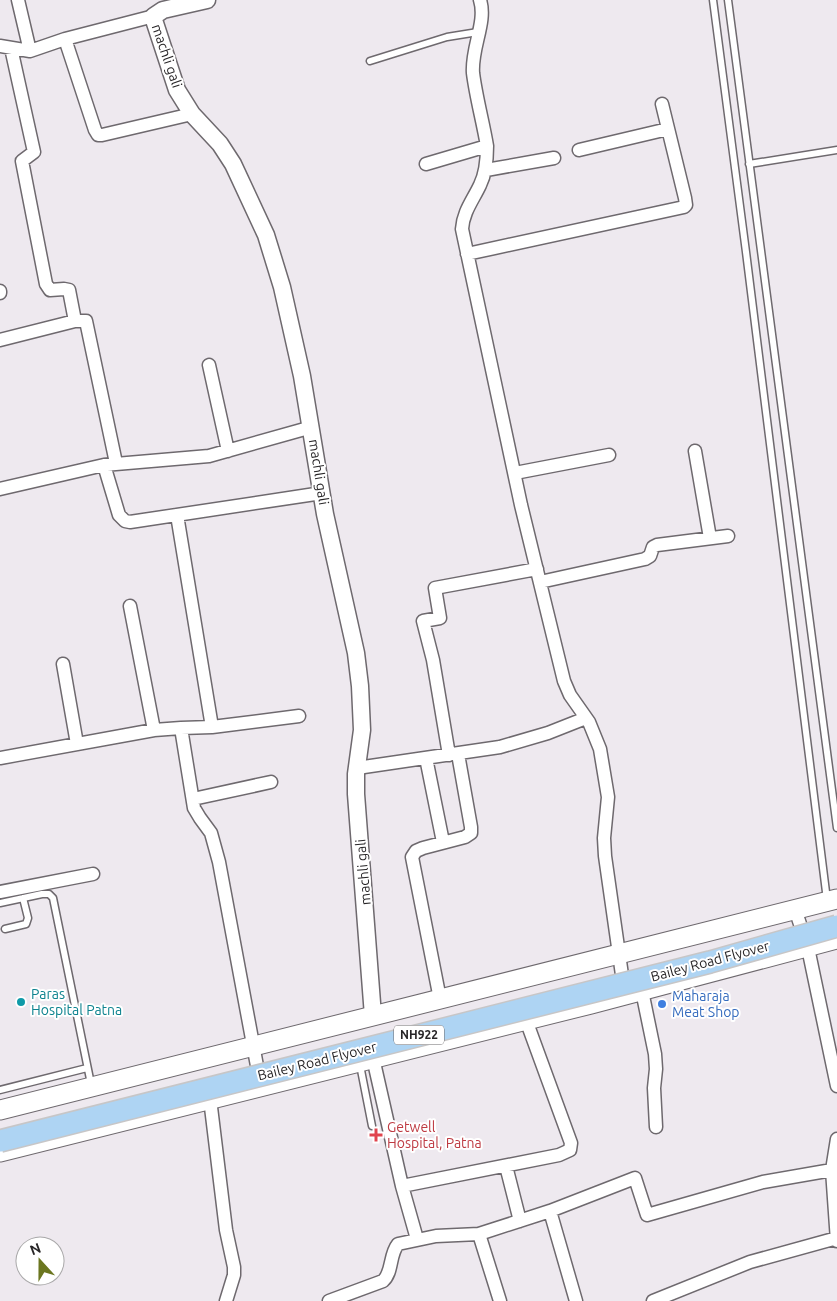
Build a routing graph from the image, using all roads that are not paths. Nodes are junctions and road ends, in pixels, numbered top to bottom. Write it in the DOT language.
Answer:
graph roads {
  1 [pos="18,0"];
  2 [pos="208,0"];
  3 [pos="480,0"];
  4 [pos="712,0"];
  5 [pos="728,0"];
  6 [pos="154,16"];
  7 [pos="478,32"];
  8 [pos="65,39"];
  9 [pos="5,47"];
  10 [pos="30,50"];
  11 [pos="370,61"];
  12 [pos="662,104"];
  13 [pos="192,114"];
  14 [pos="668,129"];
  15 [pos="487,146"];
  16 [pos="579,150"];
  17 [pos="837,150"];
  18 [pos="554,158"];
  19 [pos="426,164"];
  20 [pos="749,164"];
  21 [pos="486,170"];
  22 [pos="467,254"];
  23 [pos="76,321"];
  24 [pos="0,340"];
  25 [pos="209,365"];
  26 [pos="312,427"];
  27 [pos="228,451"];
  28 [pos="695,451"];
  29 [pos="609,455"];
  30 [pos="110,464"];
  31 [pos="515,473"];
  32 [pos="0,489"];
  33 [pos="322,493"];
  34 [pos="177,515"];
  35 [pos="728,536"];
  36 [pos="710,538"];
  37 [pos="538,576"];
  38 [pos="130,606"];
  39 [pos="64,664"];
  40 [pos="300,716"];
  41 [pos="586,718"];
  42 [pos="212,727"];
  43 [pos="181,728"];
  44 [pos="154,730"];
  45 [pos="77,744"];
  46 [pos="454,754"];
  47 [pos="0,758"];
  48 [pos="426,758"];
  49 [pos="357,768"];
  50 [pos="271,782"];
  51 [pos="193,799"];
  52 [pos="837,828"];
  53 [pos="444,842"];
  54 [pos="93,874"];
  55 [pos="0,891"];
  56 [pos="23,898"];
  57 [pos="0,903"];
  58 [pos="834,904"];
  59 [pos="795,909"];
  60 [pos="837,926"];
  61 [pos="5,929"];
  62 [pos="837,939"];
  63 [pos="808,948"];
  64 [pos="618,953"];
  65 [pos="633,993"];
  66 [pos="440,999"];
  67 [pos="373,1016"];
  68 [pos="526,1020"];
  69 [pos="351,1022"];
  70 [pos="254,1047"];
  71 [pos="366,1059"];
  72 [pos="87,1068"];
  73 [pos="261,1086"];
  74 [pos="837,1086"];
  75 [pos="91,1088"];
  76 [pos="0,1090"];
  77 [pos="210,1100"];
  78 [pos="0,1110"];
  79 [pos="0,1126"];
  80 [pos="372,1126"];
  81 [pos="656,1127"];
  82 [pos="837,1139"];
  83 [pos="0,1141"];
  84 [pos="0,1152"];
  85 [pos="506,1166"];
  86 [pos="832,1170"];
  87 [pos="402,1186"];
  88 [pos="550,1211"];
  89 [pos="520,1221"];
  90 [pos="478,1234"];
  91 [pos="417,1239"];
  92 [pos="837,1239"];
  93 [pos="226,1301"];
  94 [pos="329,1301"];
  95 [pos="500,1301"];
  96 [pos="576,1301"];
  97 [pos="653,1301"];
  1 -- 10 [label="street"];
  2 -- 6 [label="street, machli gali"];
  3 -- 7 [label="street"];
  4 -- 58 [label="lane"];
  5 -- 20 [label="lane"];
  6 -- 8 [label="street"];
  6 -- 13 [label="street, machli gali"];
  7 -- 11 [label="lane"];
  7 -- 15 [label="street"];
  8 -- 10 [label="street"];
  8 -- 13 [label="street"];
  9 -- 10 [label="street"];
  9 -- 23 [label="street"];
  12 -- 14 [label="street"];
  13 -- 26 [label="street, machli gali"];
  14 -- 16 [label="street"];
  14 -- 22 [label="street"];
  15 -- 19 [label="street"];
  15 -- 21 [label="street"];
  17 -- 20 [label="lane"];
  18 -- 21 [label="street"];
  20 -- 52 [label="lane"];
  21 -- 22 [label="street"];
  22 -- 31 [label="street"];
  23 -- 24 [label="street"];
  23 -- 30 [label="street"];
  25 -- 27 [label="street"];
  26 -- 27 [label="street"];
  26 -- 33 [label="street, machli gali"];
  27 -- 30 [label="street"];
  28 -- 36 [label="street"];
  29 -- 31 [label="street"];
  30 -- 32 [label="street"];
  30 -- 34 [label="street"];
  31 -- 37 [label="street"];
  33 -- 34 [label="street"];
  33 -- 49 [label="street, machli gali"];
  34 -- 42 [label="street"];
  35 -- 36 [label="street"];
  36 -- 37 [label="street"];
  37 -- 41 [label="street"];
  37 -- 46 [label="street"];
  38 -- 44 [label="street"];
  39 -- 45 [label="street"];
  40 -- 42 [label="street"];
  41 -- 46 [label="street"];
  41 -- 64 [label="street"];
  42 -- 43 [label="street"];
  43 -- 44 [label="street"];
  43 -- 51 [label="street"];
  44 -- 45 [label="street"];
  45 -- 47 [label="street"];
  46 -- 48 [label="street"];
  46 -- 53 [label="street"];
  48 -- 49 [label="street"];
  48 -- 53 [label="street"];
  49 -- 67 [label="street, machli gali"];
  50 -- 51 [label="street"];
  51 -- 70 [label="street"];
  53 -- 66 [label="street"];
  54 -- 55 [label="street"];
  56 -- 57 [label="lane"];
  56 -- 61 [label="lane"];
  56 -- 72 [label="lane"];
  58 -- 59 [label="main road"];
  58 -- 79 [label="highway, Bailey Road Flyover / NH922"];
  59 -- 63 [label="street"];
  59 -- 64 [label="main road"];
  60 -- 83 [label="highway, Bailey Road Flyover / NH922, bridge"];
  62 -- 63 [label="main road"];
  63 -- 65 [label="main road"];
  63 -- 74 [label="street"];
  64 -- 65 [label="street"];
  64 -- 66 [label="main road"];
  65 -- 68 [label="main road"];
  65 -- 81 [label="street"];
  66 -- 67 [label="main road"];
  67 -- 69 [label="main road"];
  68 -- 71 [label="main road"];
  68 -- 85 [label="street"];
  69 -- 70 [label="main road"];
  69 -- 71 [label="main road"];
  70 -- 73 [label="street"];
  70 -- 75 [label="main road"];
  71 -- 73 [label="main road"];
  71 -- 80 [label="lane"];
  71 -- 87 [label="street"];
  72 -- 75 [label="lane"];
  72 -- 76 [label="lane"];
  73 -- 77 [label="main road"];
  75 -- 78 [label="main road"];
  77 -- 84 [label="main road"];
  77 -- 93 [label="street"];
  82 -- 86 [label="street"];
  85 -- 87 [label="street"];
  85 -- 89 [label="street"];
  86 -- 88 [label="street"];
  86 -- 92 [label="street"];
  87 -- 91 [label="street"];
  88 -- 89 [label="street"];
  88 -- 96 [label="street"];
  89 -- 90 [label="street"];
  90 -- 91 [label="street"];
  90 -- 95 [label="street"];
  91 -- 94 [label="street"];
  92 -- 97 [label="street"];
}
